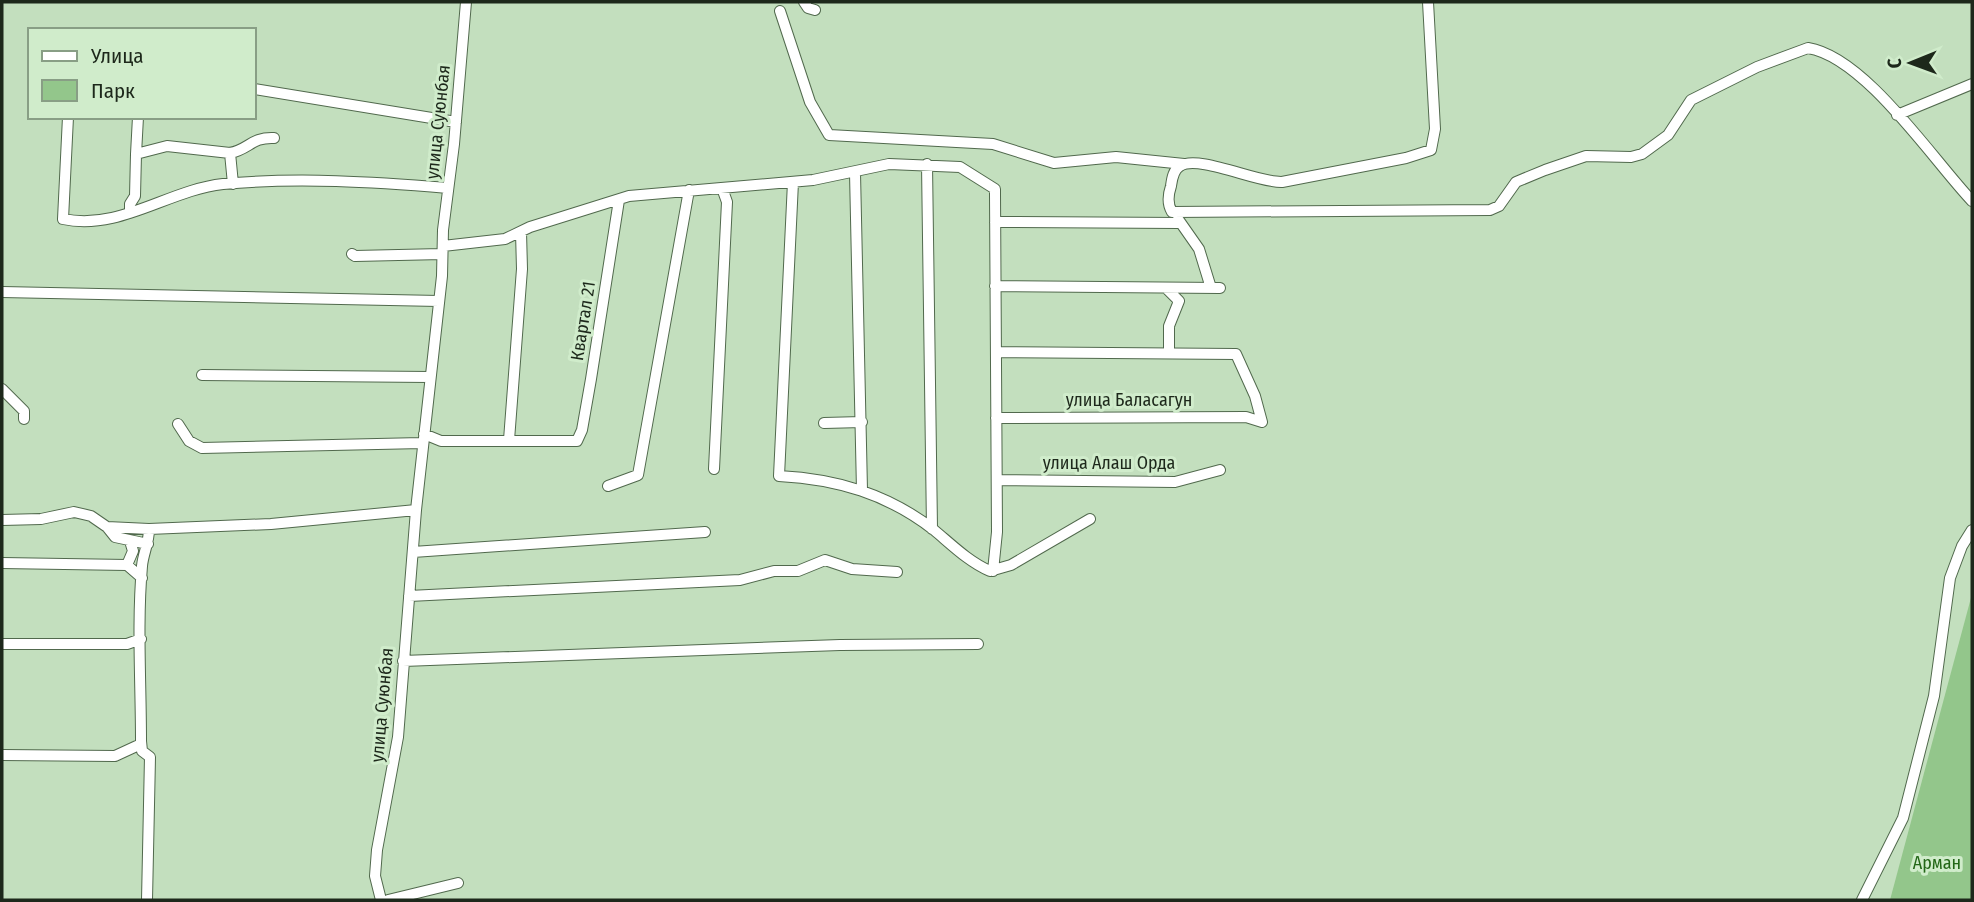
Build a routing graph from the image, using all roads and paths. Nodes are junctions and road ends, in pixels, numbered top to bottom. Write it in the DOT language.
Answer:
graph roads {
  1 [pos="463,2"];
  2 [pos="804,2"];
  3 [pos="1427,2"];
  4 [pos="815,10"];
  5 [pos="780,11"];
  6 [pos="1972,84"];
  7 [pos="256,89"];
  8 [pos="1897,115"];
  9 [pos="68,119"];
  10 [pos="138,119"];
  11 [pos="457,122"];
  12 [pos="274,138"];
  13 [pos="230,153"];
  14 [pos="136,154"];
  15 [pos="1152,162"];
  16 [pos="928,164"];
  17 [pos="1184,164"];
  18 [pos="855,173"];
  19 [pos="793,182"];
  20 [pos="233,184"];
  21 [pos="1171,186"];
  22 [pos="448,188"];
  23 [pos="722,188"];
  24 [pos="689,190"];
  25 [pos="619,200"];
  26 [pos="1972,201"];
  27 [pos="1172,212"];
  28 [pos="130,213"];
  29 [pos="995,222"];
  30 [pos="1180,223"];
  31 [pos="520,232"];
  32 [pos="442,250"];
  33 [pos="352,254"];
  34 [pos="995,286"];
  35 [pos="1166,288"];
  36 [pos="2,292"];
  37 [pos="439,301"];
  38 [pos="996,352"];
  39 [pos="1169,353"];
  40 [pos="202,375"];
  41 [pos="430,377"];
  42 [pos="2,389"];
  43 [pos="861,408"];
  44 [pos="996,418"];
  45 [pos="24,419"];
  46 [pos="839,422"];
  47 [pos="862,422"];
  48 [pos="824,423"];
  49 [pos="177,424"];
  50 [pos="423,438"];
  51 [pos="509,440"];
  52 [pos="713,469"];
  53 [pos="1220,470"];
  54 [pos="997,480"];
  55 [pos="608,486"];
  56 [pos="862,490"];
  57 [pos="416,510"];
  58 [pos="1090,519"];
  59 [pos="2,520"];
  60 [pos="107,527"];
  61 [pos="149,529"];
  62 [pos="932,529"];
  63 [pos="1972,530"];
  64 [pos="705,532"];
  65 [pos="130,541"];
  66 [pos="148,544"];
  67 [pos="413,552"];
  68 [pos="2,563"];
  69 [pos="127,565"];
  70 [pos="993,571"];
  71 [pos="897,572"];
  72 [pos="142,578"];
  73 [pos="409,596"];
  74 [pos="141,639"];
  75 [pos="2,644"];
  76 [pos="978,644"];
  77 [pos="403,661"];
  78 [pos="141,744"];
  79 [pos="2,755"];
  80 [pos="458,883"];
  81 [pos="379,899"];
  82 [pos="147,900"];
  83 [pos="1862,900"];
  1 -- 11 [label="street, улица Суюнбая"];
  2 -- 4 [label="street"];
  3 -- 17 [label="street"];
  5 -- 15 [label="street"];
  6 -- 8 [label="street"];
  7 -- 11 [label="street"];
  8 -- 26 [label="street"];
  8 -- 27 [label="street"];
  9 -- 28 [label="street"];
  10 -- 14 [label="street"];
  11 -- 22 [label="street, улица Суюнбая"];
  12 -- 13 [label="street"];
  13 -- 14 [label="street"];
  13 -- 20 [label="street"];
  14 -- 28 [label="street"];
  15 -- 17 [label="street"];
  15 -- 21 [label="street"];
  16 -- 18 [label="street"];
  16 -- 29 [label="street"];
  16 -- 62 [label="street"];
  17 -- 21 [label="street"];
  18 -- 19 [label="street"];
  18 -- 43 [label="street"];
  19 -- 23 [label="street"];
  19 -- 56 [label="street"];
  20 -- 22 [label="street"];
  20 -- 28 [label="street"];
  21 -- 27 [label="street"];
  22 -- 32 [label="street, улица Суюнбая"];
  23 -- 24 [label="street"];
  23 -- 52 [label="street"];
  24 -- 25 [label="street"];
  24 -- 55 [label="street"];
  25 -- 31 [label="street"];
  25 -- 51 [label="street, Квартал 21"];
  27 -- 30 [label="street"];
  29 -- 30 [label="street"];
  29 -- 34 [label="street"];
  30 -- 35 [label="street"];
  31 -- 32 [label="street"];
  31 -- 51 [label="street"];
  32 -- 33 [label="street"];
  32 -- 37 [label="street, улица Суюнбая"];
  34 -- 35 [label="street"];
  34 -- 38 [label="street"];
  35 -- 39 [label="street"];
  36 -- 37 [label="street"];
  37 -- 41 [label="street, улица Суюнбая"];
  38 -- 39 [label="street"];
  38 -- 44 [label="street"];
  39 -- 44 [label="street, улица Баласагун"];
  40 -- 41 [label="street"];
  41 -- 50 [label="street, улица Суюнбая"];
  42 -- 45 [label="street"];
  43 -- 46 [label="street"];
  43 -- 47 [label="street"];
  44 -- 54 [label="street"];
  46 -- 47 [label="street"];
  46 -- 48 [label="street"];
  47 -- 56 [label="street"];
  49 -- 50 [label="street"];
  50 -- 51 [label="street"];
  50 -- 57 [label="street, улица Суюнбая"];
  53 -- 54 [label="street, улица Алаш Орда"];
  54 -- 70 [label="street"];
  56 -- 62 [label="street"];
  57 -- 61 [label="street"];
  57 -- 67 [label="street, улица Суюнбая"];
  58 -- 70 [label="street"];
  59 -- 60 [label="street"];
  60 -- 61 [label="street"];
  60 -- 65 [label="street"];
  61 -- 66 [label="street"];
  62 -- 70 [label="street"];
  63 -- 83 [label="street"];
  64 -- 67 [label="street"];
  65 -- 66 [label="street"];
  65 -- 69 [label="street"];
  66 -- 72 [label="street"];
  67 -- 73 [label="street, улица Суюнбая"];
  68 -- 69 [label="street"];
  69 -- 72 [label="street"];
  71 -- 73 [label="street"];
  72 -- 74 [label="street"];
  73 -- 77 [label="street, улица Суюнбая"];
  74 -- 75 [label="street"];
  74 -- 78 [label="street"];
  76 -- 77 [label="street"];
  77 -- 81 [label="street, улица Суюнбая"];
  78 -- 79 [label="street"];
  78 -- 82 [label="street"];
  80 -- 81 [label="street"];
}
